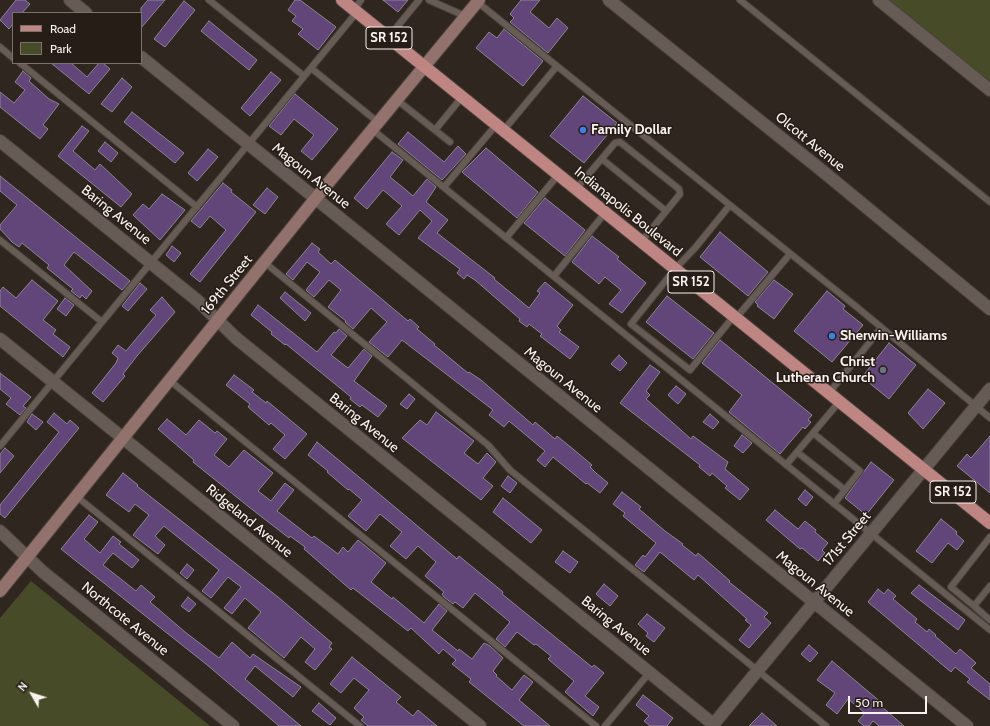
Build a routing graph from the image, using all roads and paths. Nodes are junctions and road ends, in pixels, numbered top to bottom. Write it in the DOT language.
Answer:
graph roads {
  1 [pos="70,0"];
  2 [pos="210,0"];
  3 [pos="342,0"];
  4 [pos="361,0"];
  5 [pos="419,0"];
  6 [pos="428,0"];
  7 [pos="609,0"];
  8 [pos="740,0"];
  9 [pos="879,0"];
  10 [pos="477,1"];
  11 [pos="355,11"];
  12 [pos="85,12"];
  13 [pos="465,16"];
  14 [pos="388,38"];
  15 [pos="0,47"];
  16 [pos="12,57"];
  17 [pos="142,58"];
  18 [pos="21,64"];
  19 [pos="557,66"];
  20 [pos="424,67"];
  21 [pos="311,68"];
  22 [pos="304,76"];
  23 [pos="990,90"];
  24 [pos="462,97"];
  25 [pos="397,100"];
  26 [pos="376,126"];
  27 [pos="499,128"];
  28 [pos="435,130"];
  29 [pos="0,141"];
  30 [pos="450,142"];
  31 [pos="248,144"];
  32 [pos="602,159"];
  33 [pos="558,175"];
  34 [pos="444,187"];
  35 [pos="576,189"];
  36 [pos="315,199"];
  37 [pos="990,202"];
  38 [pos="730,205"];
  39 [pos="197,207"];
  40 [pos="666,211"];
  41 [pos="605,213"];
  42 [pos="506,238"];
  43 [pos="0,240"];
  44 [pos="641,242"];
  45 [pos="790,254"];
  46 [pos="264,262"];
  47 [pos="151,263"];
  48 [pos="675,269"];
  49 [pos="554,276"];
  50 [pos="990,309"];
  51 [pos="735,317"];
  52 [pos="218,320"];
  53 [pos="102,322"];
  54 [pos="881,328"];
  55 [pos="0,339"];
  56 [pos="169,380"];
  57 [pos="53,382"];
  58 [pos="990,389"];
  59 [pos="829,393"];
  60 [pos="840,401"];
  61 [pos="976,407"];
  62 [pos="990,418"];
  63 [pos="813,433"];
  64 [pos="122,438"];
  65 [pos="1,441"];
  66 [pos="797,452"];
  67 [pos="786,465"];
  68 [pos="925,470"];
  69 [pos="845,490"];
  70 [pos="76,496"];
  71 [pos="834,504"];
  72 [pos="990,523"];
  73 [pos="0,531"];
  74 [pos="871,534"];
  75 [pos="990,537"];
  76 [pos="28,557"];
  77 [pos="990,586"];
  78 [pos="0,591"];
  79 [pos="814,602"];
  80 [pos="974,606"];
  81 [pos="990,620"];
  82 [pos="990,630"];
  83 [pos="757,670"];
  84 [pos="650,672"];
  85 [pos="712,725"];
  86 [pos="233,726"];
  87 [pos="360,726"];
  88 [pos="480,726"];
  89 [pos="596,726"];
  90 [pos="605,726"];
  91 [pos="826,726"];
  92 [pos="967,726"];
  1 -- 12 [label="street"];
  2 -- 22 [label="lane"];
  3 -- 11 [label="main road, Indianapolis Boulevard / SR 152"];
  4 -- 11 [label="lane"];
  5 -- 14 [label="lane"];
  6 -- 13 [label="lane"];
  7 -- 50 [label="street, Olcott Avenue"];
  8 -- 37 [label="lane"];
  9 -- 23 [label="street"];
  10 -- 13 [label="street, 169th Street"];
  10 -- 19 [label="lane"];
  11 -- 14 [label="main road, Indianapolis Boulevard / SR 152"];
  11 -- 21 [label="lane"];
  13 -- 20 [label="street, 169th Street"];
  14 -- 20 [label="main road, Indianapolis Boulevard / SR 152"];
  15 -- 16 [label="lane"];
  17 -- 31 [label="street, Magoun Avenue"];
  18 -- 39 [label="lane"];
  19 -- 27 [label="lane"];
  19 -- 38 [label="lane"];
  20 -- 24 [label="main road, Indianapolis Boulevard / SR 152"];
  20 -- 25 [label="street, 169th Street"];
  21 -- 22 [label="lane"];
  21 -- 26 [label="lane"];
  22 -- 31 [label="lane"];
  24 -- 27 [label="main road, Indianapolis Boulevard / SR 152"];
  24 -- 28 [label="lane"];
  25 -- 26 [label="street, 169th Street"];
  25 -- 28 [label="lane"];
  26 -- 34 [label="lane"];
  26 -- 36 [label="street, 169th Street"];
  27 -- 33 [label="main road, Indianapolis Boulevard / SR 152"];
  27 -- 34 [label="lane"];
  28 -- 30 [label="lane"];
  29 -- 47 [label="street, Baring Avenue"];
  31 -- 36 [label="street, Magoun Avenue"];
  31 -- 39 [label="lane"];
  32 -- 35 [label="lane"];
  32 -- 40 [label="lane"];
  32 -- 40 [label="lane"];
  33 -- 35 [label="main road, Indianapolis Boulevard / SR 152"];
  33 -- 42 [label="lane"];
  34 -- 42 [label="lane"];
  35 -- 41 [label="main road, Indianapolis Boulevard / SR 152"];
  36 -- 46 [label="street, 169th Street"];
  36 -- 79 [label="street, Magoun Avenue"];
  38 -- 45 [label="lane"];
  38 -- 48 [label="lane"];
  39 -- 47 [label="lane"];
  40 -- 44 [label="lane"];
  41 -- 44 [label="main road, Indianapolis Boulevard / SR 152"];
  41 -- 49 [label="lane"];
  42 -- 49 [label="lane"];
  43 -- 53 [label="lane"];
  44 -- 48 [label="main road, Indianapolis Boulevard / SR 152"];
  45 -- 51 [label="lane"];
  45 -- 54 [label="lane"];
  46 -- 52 [label="street, 169th Street"];
  46 -- 83 [label="lane"];
  47 -- 52 [label="street, Baring Avenue"];
  47 -- 53 [label="lane"];
  48 -- 51 [label="main road, Indianapolis Boulevard / SR 152"];
  48 -- 51 [label="lane"];
  49 -- 67 [label="lane"];
  51 -- 59 [label="main road, Indianapolis Boulevard / SR 152"];
  52 -- 56 [label="street, 169th Street"];
  52 -- 84 [label="street, Baring Avenue"];
  53 -- 57 [label="lane"];
  54 -- 59 [label="lane"];
  54 -- 61 [label="lane"];
  55 -- 57 [label="street, Ridgeland Avenue"];
  56 -- 64 [label="street, 169th Street"];
  56 -- 89 [label="lane"];
  57 -- 64 [label="street, Ridgeland Avenue"];
  57 -- 65 [label="lane"];
  58 -- 61 [label="street, 171st Street"];
  59 -- 60 [label="main road, Indianapolis Boulevard / SR 152"];
  60 -- 63 [label="lane"];
  60 -- 68 [label="main road, Indianapolis Boulevard / SR 152"];
  61 -- 62 [label="lane"];
  61 -- 68 [label="street, 171st Street"];
  63 -- 66 [label="lane"];
  63 -- 69 [label="lane"];
  64 -- 70 [label="street, 169th Street"];
  64 -- 88 [label="street, Ridgeland Avenue"];
  66 -- 67 [label="lane"];
  66 -- 69 [label="lane"];
  67 -- 71 [label="lane"];
  68 -- 72 [label="main road, Indianapolis Boulevard / SR 152"];
  68 -- 74 [label="street, 171st Street"];
  69 -- 71 [label="lane"];
  70 -- 76 [label="street, 169th Street"];
  70 -- 87 [label="lane"];
  71 -- 74 [label="lane"];
  73 -- 76 [label="street, Northcote Avenue"];
  74 -- 79 [label="street, 171st Street"];
  74 -- 82 [label="lane"];
  75 -- 80 [label="lane"];
  76 -- 78 [label="street, 169th Street"];
  76 -- 86 [label="street, Northcote Avenue"];
  77 -- 80 [label="lane"];
  79 -- 83 [label="street, 171st Street"];
  79 -- 92 [label="street, Magoun Avenue"];
  80 -- 81 [label="lane"];
  83 -- 85 [label="street, 171st Street"];
  83 -- 91 [label="lane"];
  84 -- 85 [label="street, Baring Avenue"];
  84 -- 90 [label="lane"];
}
